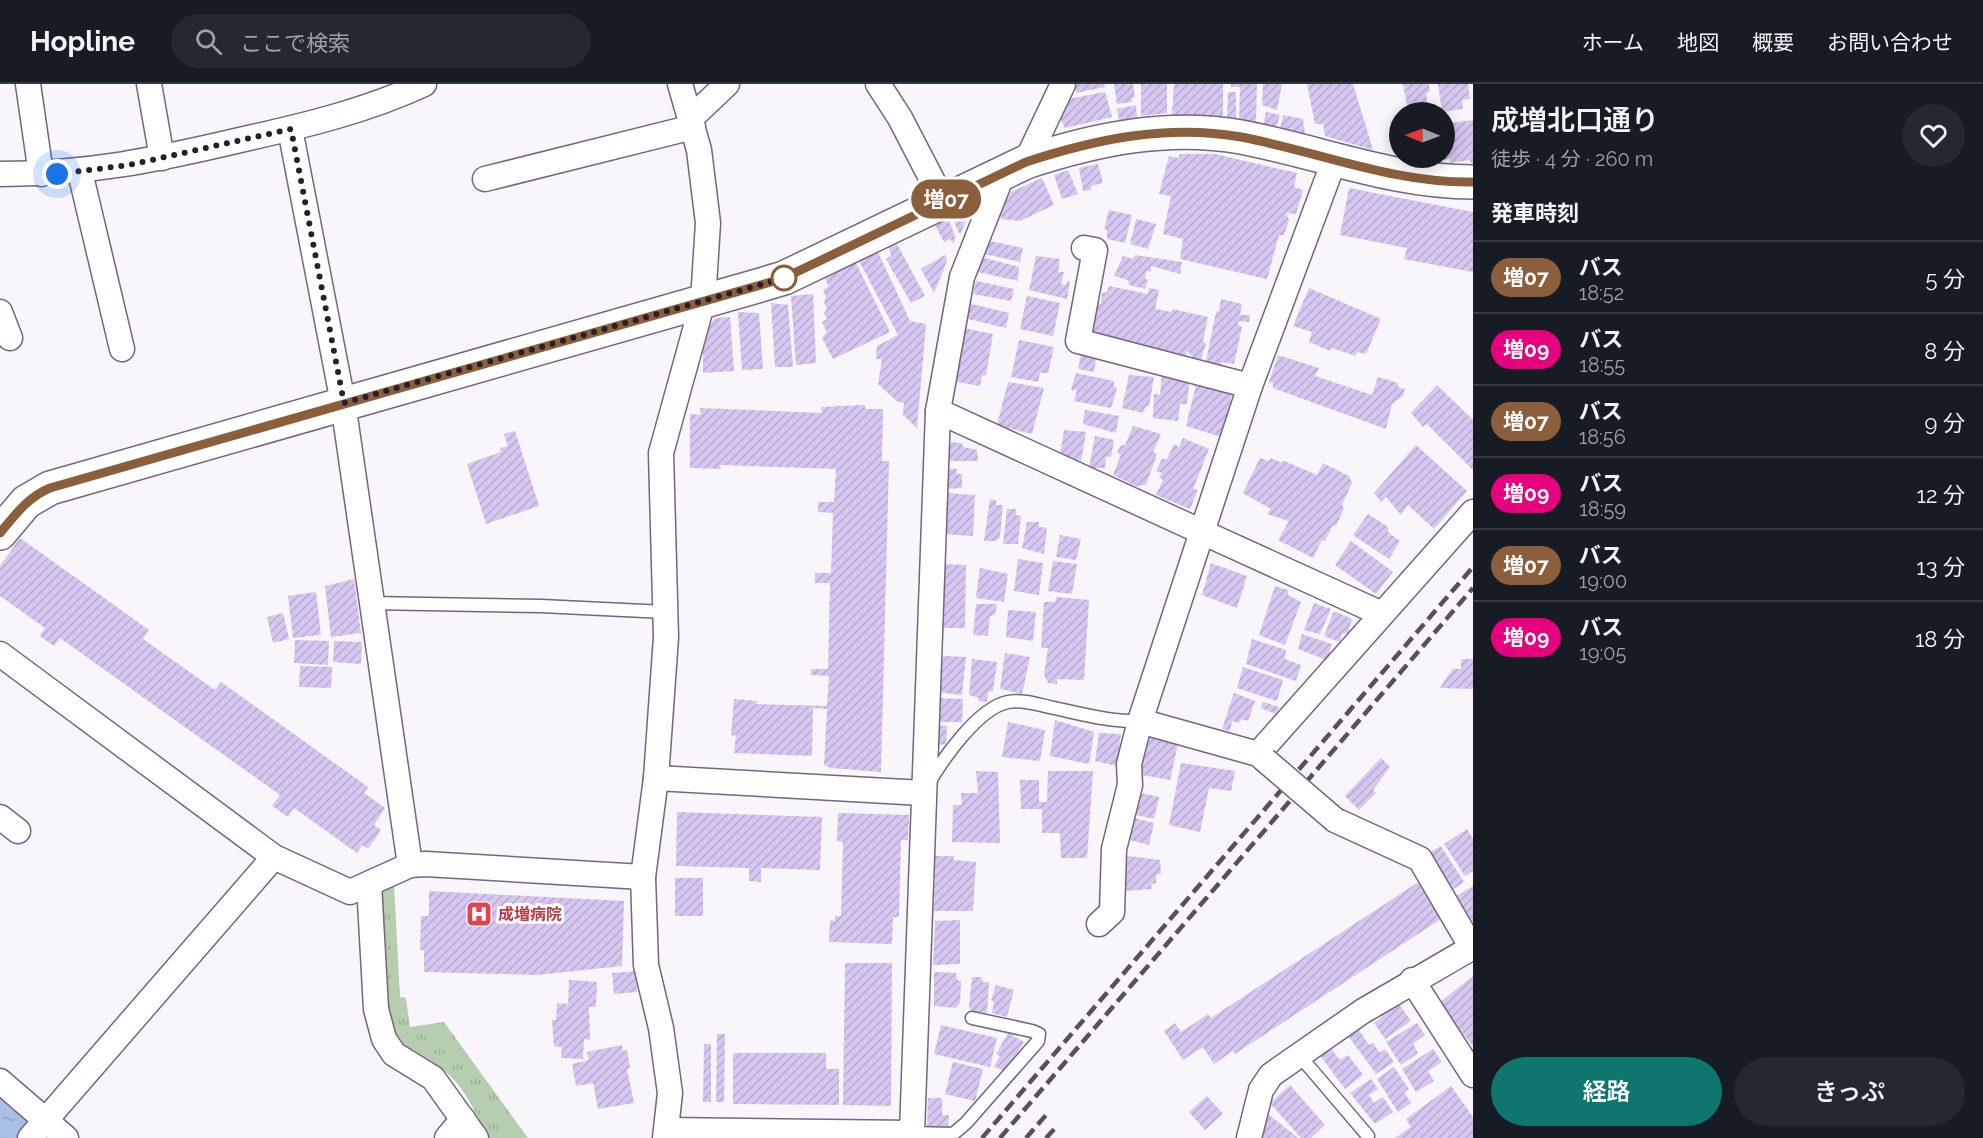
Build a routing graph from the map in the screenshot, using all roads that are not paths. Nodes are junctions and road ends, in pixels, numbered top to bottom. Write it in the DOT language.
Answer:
graph roads {
  1 [pos="28,84"];
  2 [pos="149,84"];
  3 [pos="424,84"];
  4 [pos="680,84"];
  5 [pos="728,84"];
  6 [pos="878,84"];
  7 [pos="1063,84"];
  8 [pos="691,123"];
  9 [pos="291,129"];
  10 [pos="162,158"];
  11 [pos="1334,161"];
  12 [pos="1015,168"];
  13 [pos="80,172"];
  14 [pos="0,174"];
  15 [pos="41,174"];
  16 [pos="485,179"];
  17 [pos="1473,182"];
  18 [pos="943,201"];
  19 [pos="1084,248"];
  20 [pos="703,301"];
  21 [pos="0,312"];
  22 [pos="10,338"];
  23 [pos="122,349"];
  24 [pos="1250,386"];
  25 [pos="344,403"];
  26 [pos="938,411"];
  27 [pos="1473,512"];
  28 [pos="1202,532"];
  29 [pos="0,533"];
  30 [pos="370,603"];
  31 [pos="665,612"];
  32 [pos="1382,614"];
  33 [pos="0,654"];
  34 [pos="1140,721"];
  35 [pos="1262,757"];
  36 [pos="656,778"];
  37 [pos="923,793"];
  38 [pos="274,857"];
  39 [pos="410,866"];
  40 [pos="643,877"];
  41 [pos="369,884"];
  42 [pos="1100,924"];
  43 [pos="1473,947"];
  44 [pos="1412,980"];
  45 [pos="972,1018"];
  46 [pos="1299,1055"];
  47 [pos="1473,1075"];
  48 [pos="0,1081"];
  49 [pos="39,1128"];
  50 [pos="470,1128"];
  51 [pos="912,1133"];
  52 [pos="666,1134"];
  53 [pos="1368,1136"];
  54 [pos="66,1138"];
  55 [pos="447,1138"];
  56 [pos="1249,1138"];
  1 -- 15 [label="street"];
  2 -- 10 [label="street"];
  3 -- 9 [label="street"];
  4 -- 8 [label="street"];
  5 -- 8 [label="street"];
  6 -- 18 [label="street"];
  7 -- 12 [label="street"];
  8 -- 16 [label="street"];
  8 -- 20 [label="street"];
  9 -- 10 [label="street"];
  9 -- 25 [label="street"];
  10 -- 13 [label="street"];
  11 -- 12 [label="street"];
  11 -- 17 [label="street"];
  11 -- 24 [label="street"];
  12 -- 18 [label="street"];
  12 -- 26 [label="street"];
  13 -- 15 [label="street"];
  13 -- 23 [label="street"];
  14 -- 15 [label="street"];
  18 -- 20 [label="street"];
  19 -- 24 [label="street"];
  20 -- 25 [label="street"];
  20 -- 31 [label="street"];
  21 -- 22 [label="street"];
  24 -- 28 [label="street"];
  25 -- 29 [label="street"];
  25 -- 30 [label="street"];
  26 -- 28 [label="street"];
  26 -- 37 [label="street"];
  27 -- 32 [label="street"];
  28 -- 32 [label="street"];
  28 -- 34 [label="street"];
  30 -- 31 [label="lane"];
  30 -- 39 [label="street"];
  31 -- 36 [label="street"];
  32 -- 35 [label="street"];
  33 -- 38 [label="street"];
  34 -- 35 [label="street"];
  34 -- 37 [label="lane"];
  34 -- 42 [label="street"];
  35 -- 43 [label="street, bridge"];
  36 -- 37 [label="street"];
  36 -- 40 [label="street"];
  37 -- 51 [label="street"];
  38 -- 41 [label="street"];
  38 -- 49 [label="street"];
  39 -- 40 [label="street"];
  39 -- 41 [label="street"];
  40 -- 52 [label="street"];
  41 -- 50 [label="street"];
  43 -- 44 [label="street"];
  44 -- 46 [label="street"];
  44 -- 47 [label="street"];
  45 -- 51 [label="lane"];
  46 -- 53 [label="lane"];
  46 -- 56 [label="street"];
  48 -- 49 [label="street"];
  49 -- 54 [label="street"];
  50 -- 55 [label="street"];
  51 -- 52 [label="street"];
}
